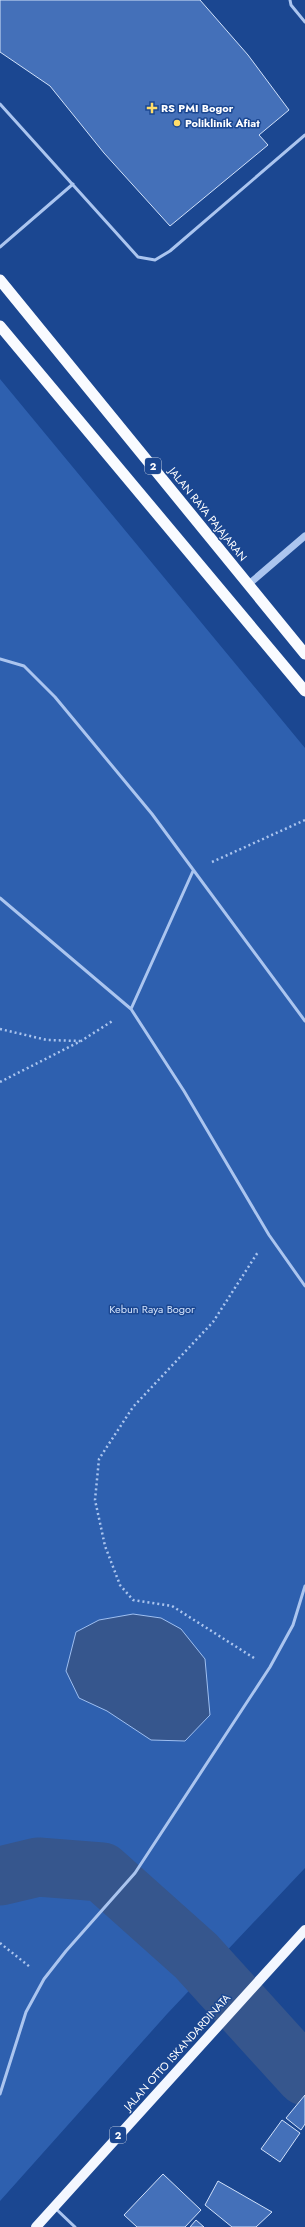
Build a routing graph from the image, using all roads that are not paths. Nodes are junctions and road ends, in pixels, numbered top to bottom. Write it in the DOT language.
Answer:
graph roads {
  1 [pos="290,0"];
  2 [pos="305,22"];
  3 [pos="0,104"];
  4 [pos="305,135"];
  5 [pos="72,184"];
  6 [pos="0,248"];
  7 [pos="0,280"];
  8 [pos="0,326"];
  9 [pos="305,536"];
  10 [pos="249,584"];
  11 [pos="305,654"];
  12 [pos="0,659"];
  13 [pos="305,691"];
  14 [pos="193,871"];
  15 [pos="0,898"];
  16 [pos="131,1009"];
  17 [pos="305,1022"];
  18 [pos="305,1286"];
  19 [pos="305,1586"];
  20 [pos="305,1930"];
  21 [pos="0,2094"];
  22 [pos="54,2206"];
  23 [pos="36,2227"];
  24 [pos="76,2227"];
  1 -- 2 [label="lane"];
  3 -- 5 [label="lane"];
  4 -- 5 [label="lane"];
  5 -- 6 [label="lane"];
  7 -- 10 [label="highway, JALAN RAYA PAJAJARAN / 2"];
  8 -- 13 [label="highway, 2"];
  9 -- 10 [label="street"];
  10 -- 11 [label="highway, JALAN RAYA PAJAJARAN / 2"];
  12 -- 14 [label="lane"];
  14 -- 16 [label="lane"];
  14 -- 17 [label="lane"];
  15 -- 16 [label="lane"];
  16 -- 18 [label="lane"];
  19 -- 21 [label="lane"];
  20 -- 22 [label="main road, JALAN OTTO ISKANDARDINATA / 2"];
  22 -- 23 [label="main road, JALAN OTTO ISKANDARDINATA / 2"];
  22 -- 24 [label="lane"];
}
